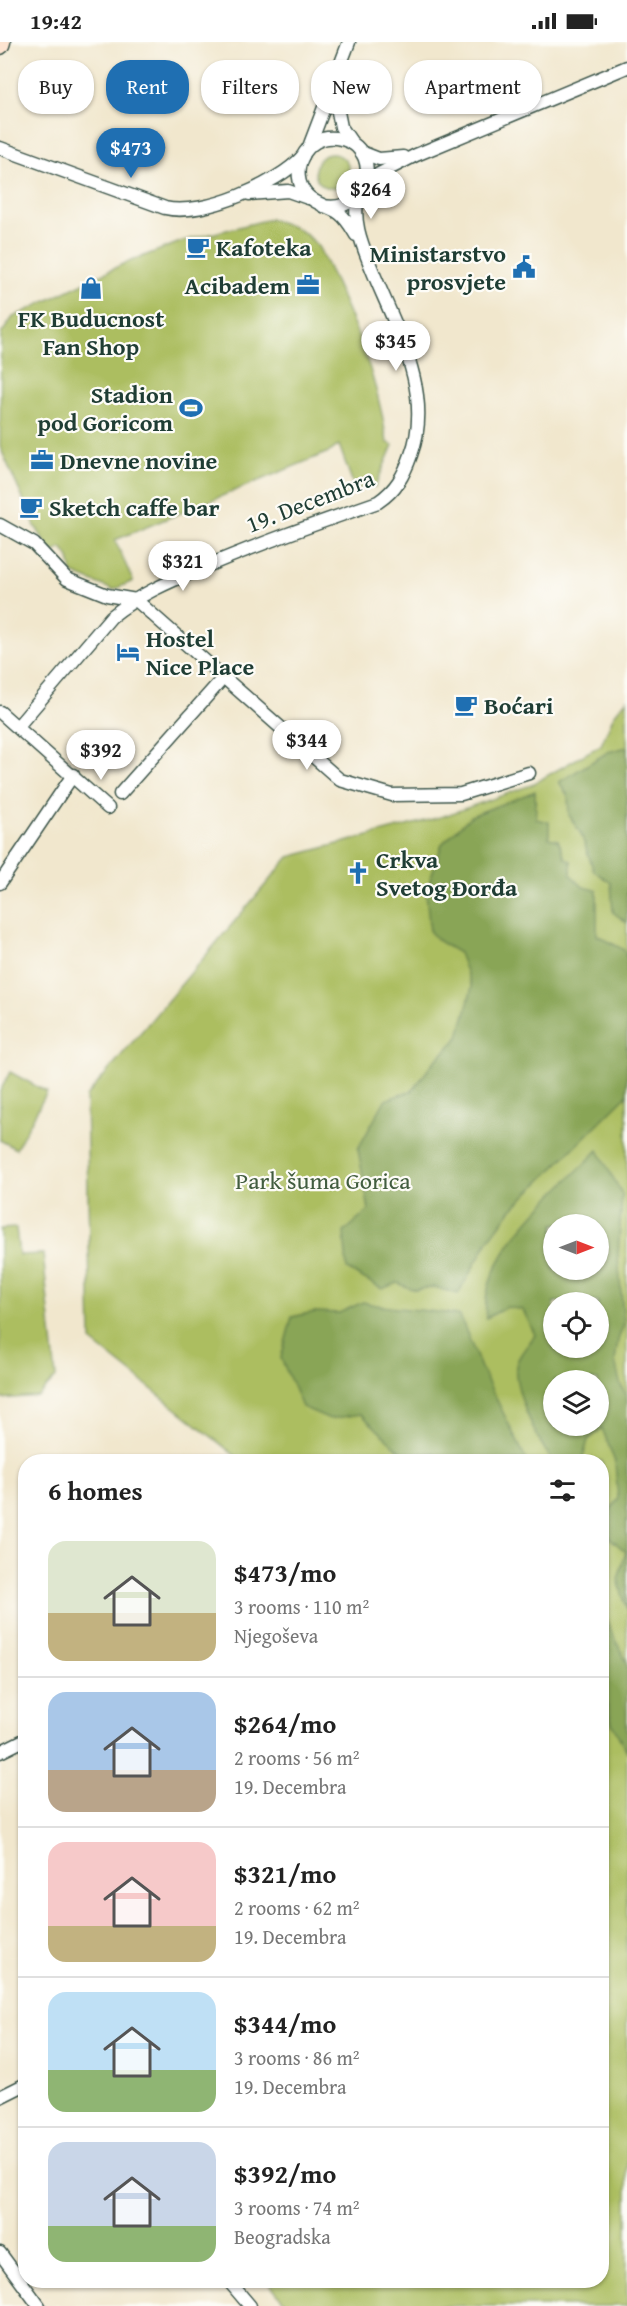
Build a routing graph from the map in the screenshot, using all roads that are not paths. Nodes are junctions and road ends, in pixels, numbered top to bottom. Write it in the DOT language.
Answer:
graph roads {
  1 [pos="350,42"];
  2 [pos="343,60"];
  3 [pos="627,67"];
  4 [pos="321,114"];
  5 [pos="338,114"];
  6 [pos="0,148"];
  7 [pos="357,148"];
  8 [pos="305,152"];
  9 [pos="416,155"];
  10 [pos="361,193"];
  11 [pos="239,195"];
  12 [pos="318,203"];
  13 [pos="362,245"];
  14 [pos="0,525"];
  15 [pos="135,600"];
  16 [pos="224,677"];
  17 [pos="0,712"];
  18 [pos="18,726"];
  19 [pos="530,773"];
  20 [pos="73,775"];
  21 [pos="120,794"];
  22 [pos="108,808"];
  23 [pos="0,883"];
  24 [pos="18,1743"];
  25 [pos="0,1752"];
  26 [pos="18,2088"];
  27 [pos="0,2097"];
  28 [pos="0,2253"];
  29 [pos="18,2277"];
  30 [pos="26,2288"];
  31 [pos="235,2288"];
  32 [pos="39,2306"];
  33 [pos="250,2306"];
  1 -- 2 [label="street"];
  3 -- 9 [label="street"];
  4 -- 8 [label="street"];
  5 -- 7 [label="street"];
  6 -- 11 [label="street"];
  7 -- 8 [label="street"];
  7 -- 9 [label="street"];
  7 -- 10 [label="street"];
  8 -- 11 [label="street"];
  8 -- 12 [label="street"];
  9 -- 10 [label="street"];
  10 -- 12 [label="street"];
  10 -- 13 [label="street, 19. Decembra"];
  11 -- 12 [label="street"];
  12 -- 13 [label="street, 19. Decembra"];
  13 -- 15 [label="street, 19. Decembra"];
  14 -- 15 [label="street"];
  15 -- 16 [label="street"];
  15 -- 18 [label="street, 19. Decembra"];
  16 -- 19 [label="street"];
  16 -- 21 [label="street"];
  17 -- 18 [label="street"];
  18 -- 20 [label="street"];
  20 -- 22 [label="street"];
  20 -- 23 [label="street"];
  24 -- 25 [label="street"];
  26 -- 27 [label="street"];
  28 -- 29 [label="street"];
  30 -- 32 [label="street"];
  31 -- 33 [label="street"];
}
